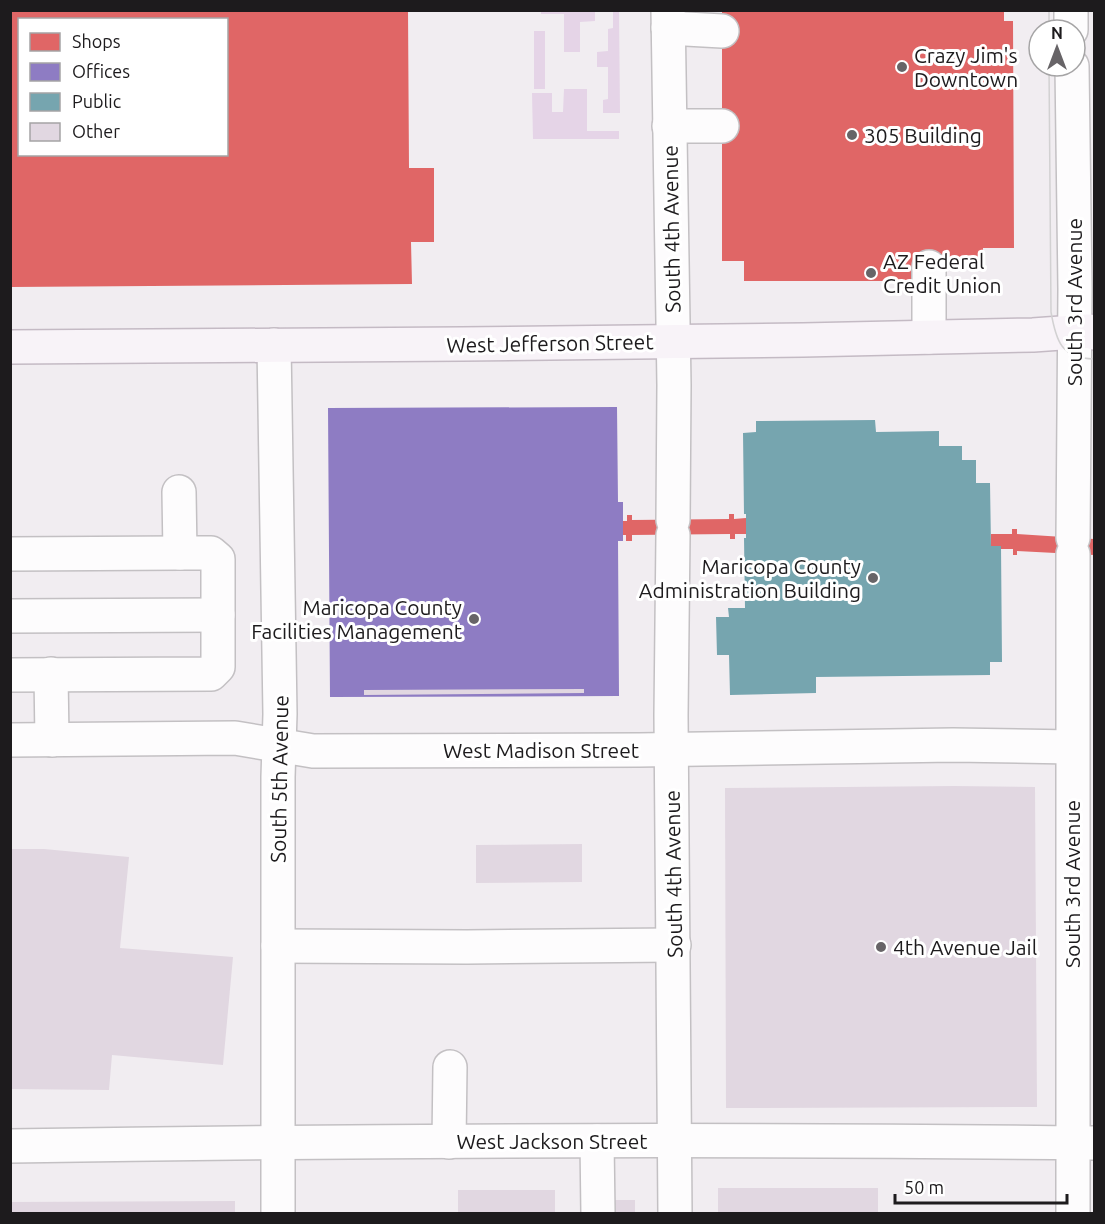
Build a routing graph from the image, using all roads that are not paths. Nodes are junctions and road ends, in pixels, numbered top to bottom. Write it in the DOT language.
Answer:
graph roads {
  1 [pos="668,19"];
  2 [pos="722,30"];
  3 [pos="1073,78"];
  4 [pos="669,135"];
  5 [pos="722,135"];
  6 [pos="929,267"];
  7 [pos="1088,331"];
  8 [pos="929,337"];
  9 [pos="674,341"];
  10 [pos="274,345"];
  11 [pos="10,347"];
  12 [pos="180,492"];
  13 [pos="180,553"];
  14 [pos="10,554"];
  15 [pos="218,615"];
  16 [pos="10,616"];
  17 [pos="51,674"];
  18 [pos="10,675"];
  19 [pos="10,740"];
  20 [pos="52,740"];
  21 [pos="279,745"];
  22 [pos="1072,747"];
  23 [pos="672,749"];
  24 [pos="674,945"];
  25 [pos="278,946"];
  26 [pos="450,1067"];
  27 [pos="597,1141"];
  28 [pos="675,1141"];
  29 [pos="278,1142"];
  30 [pos="449,1142"];
  31 [pos="1083,1143"];
  32 [pos="10,1146"];
  33 [pos="278,1214"];
  34 [pos="598,1214"];
  35 [pos="675,1214"];
  36 [pos="1073,1214"];
  1 -- 2 [label="street"];
  1 -- 4 [label="street, South 4th Avenue"];
  3 -- 7 [label="street, South 3rd Avenue"];
  4 -- 5 [label="street"];
  4 -- 9 [label="street, South 4th Avenue"];
  6 -- 8 [label="street"];
  7 -- 8 [label="main road, West Jefferson Street"];
  7 -- 22 [label="street, South 3rd Avenue"];
  8 -- 9 [label="main road, West Jefferson Street"];
  9 -- 10 [label="main road, West Jefferson Street"];
  9 -- 23 [label="street, South 4th Avenue"];
  10 -- 11 [label="main road, West Jefferson Street"];
  10 -- 21 [label="street, South 5th Avenue"];
  12 -- 13 [label="street"];
  13 -- 14 [label="street"];
  13 -- 15 [label="street"];
  15 -- 16 [label="street"];
  15 -- 17 [label="street"];
  17 -- 18 [label="street"];
  17 -- 20 [label="street"];
  19 -- 20 [label="street, West Madison Street"];
  20 -- 21 [label="street, West Madison Street"];
  21 -- 23 [label="street, West Madison Street"];
  21 -- 25 [label="street, South 5th Avenue"];
  22 -- 23 [label="street, West Madison Street"];
  22 -- 31 [label="street, South 3rd Avenue"];
  23 -- 24 [label="street, South 4th Avenue"];
  24 -- 25 [label="street"];
  24 -- 28 [label="street, South 4th Avenue"];
  25 -- 29 [label="street, South 5th Avenue"];
  26 -- 30 [label="street"];
  27 -- 28 [label="street, West Jackson Street"];
  27 -- 30 [label="street, West Jackson Street"];
  27 -- 34 [label="street"];
  28 -- 31 [label="street, West Jackson Street"];
  28 -- 35 [label="street, South 4th Avenue"];
  29 -- 30 [label="street, West Jackson Street"];
  29 -- 32 [label="street, West Jackson Street"];
  29 -- 33 [label="street, South 5th Avenue"];
  31 -- 36 [label="street, South 3rd Avenue"];
}
